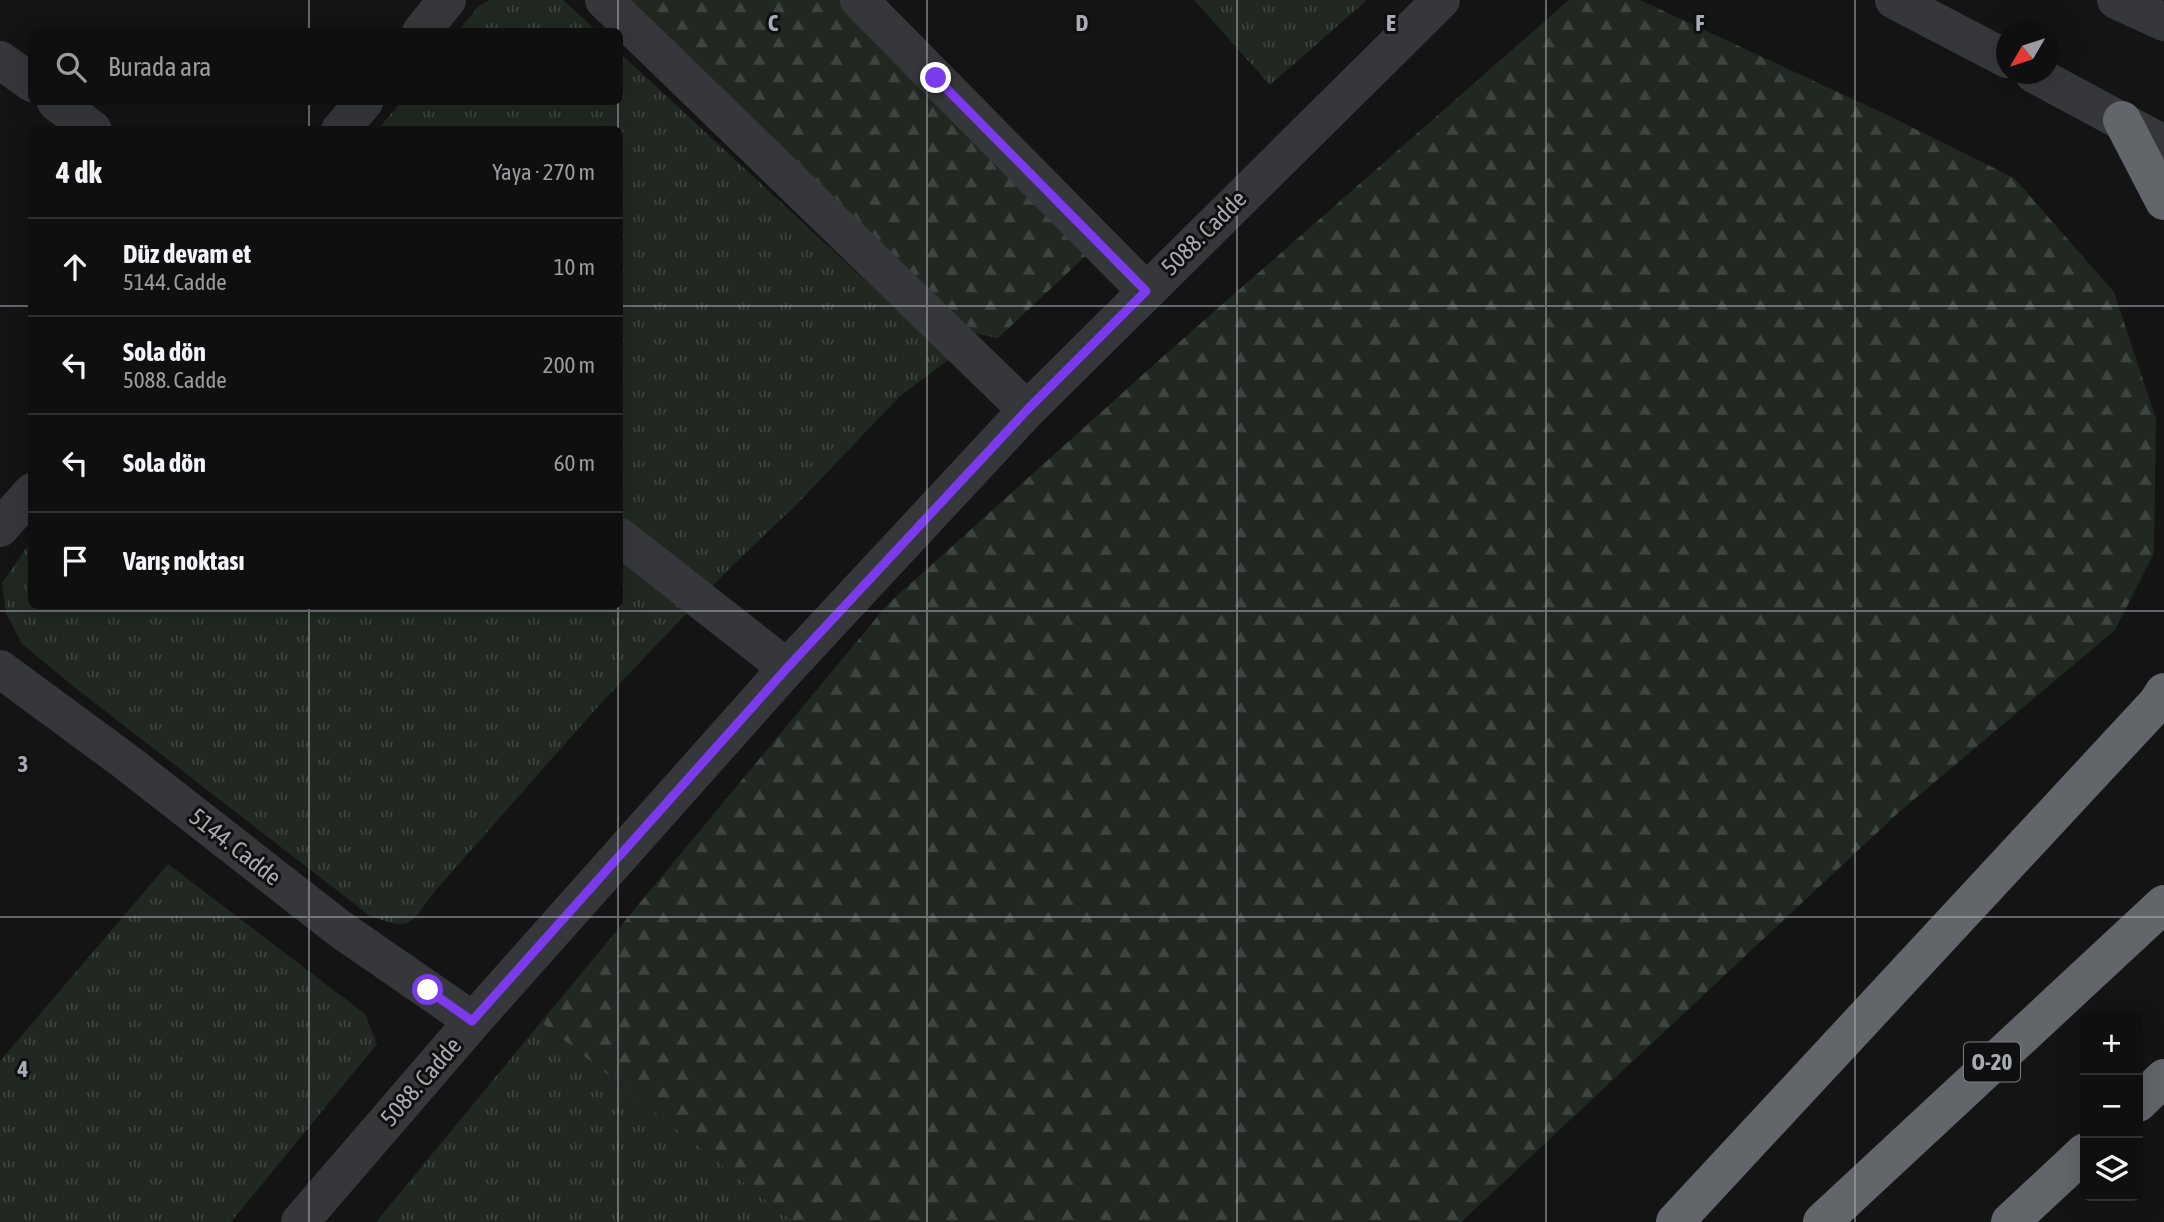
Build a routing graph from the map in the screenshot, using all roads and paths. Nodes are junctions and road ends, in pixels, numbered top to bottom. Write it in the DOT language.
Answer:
graph roads {
  1 [pos="447,0"];
  2 [pos="604,0"];
  3 [pos="859,0"];
  4 [pos="1441,0"];
  5 [pos="1894,0"];
  6 [pos="2116,0"];
  7 [pos="2164,22"];
  8 [pos="424,28"];
  9 [pos="1996,53"];
  10 [pos="0,60"];
  11 [pos="28,80"];
  12 [pos="2053,84"];
  13 [pos="60,105"];
  14 [pos="361,105"];
  15 [pos="2122,120"];
  16 [pos="88,126"];
  17 [pos="343,126"];
  18 [pos="2164,144"];
  19 [pos="2164,201"];
  20 [pos="1146,291"];
  21 [pos="1027,410"];
  22 [pos="28,496"];
  23 [pos="0,528"];
  24 [pos="623,539"];
  25 [pos="787,668"];
  26 [pos="0,669"];
  27 [pos="2164,692"];
  28 [pos="2164,904"];
  29 [pos="472,1021"];
  30 [pos="2164,1078"];
  31 [pos="2143,1098"];
  32 [pos="2080,1158"];
  33 [pos="2080,1159"];
  34 [pos="300,1222"];
  35 [pos="1675,1222"];
  36 [pos="1822,1222"];
  37 [pos="2010,1222"];
  38 [pos="2025,1222"];
  1 -- 8 [label="street"];
  2 -- 21 [label="street"];
  3 -- 20 [label="street"];
  4 -- 20 [label="street, 5088. Cadde"];
  5 -- 9 [label="street"];
  6 -- 7 [label="street"];
  10 -- 11 [label="street"];
  12 -- 15 [label="street"];
  13 -- 16 [label="street"];
  14 -- 17 [label="street"];
  15 -- 18 [label="street"];
  15 -- 19 [label="highway"];
  20 -- 21 [label="street, 5088. Cadde"];
  21 -- 25 [label="street, 5088. Cadde"];
  22 -- 23 [label="street"];
  24 -- 25 [label="street"];
  25 -- 29 [label="street, 5088. Cadde"];
  26 -- 29 [label="street, 5144. Cadde"];
  27 -- 35 [label="highway"];
  28 -- 36 [label="highway, O-20"];
  29 -- 34 [label="street, 5088. Cadde"];
  30 -- 31 [label="highway"];
  32 -- 37 [label="highway"];
  33 -- 38 [label="highway"];
}
